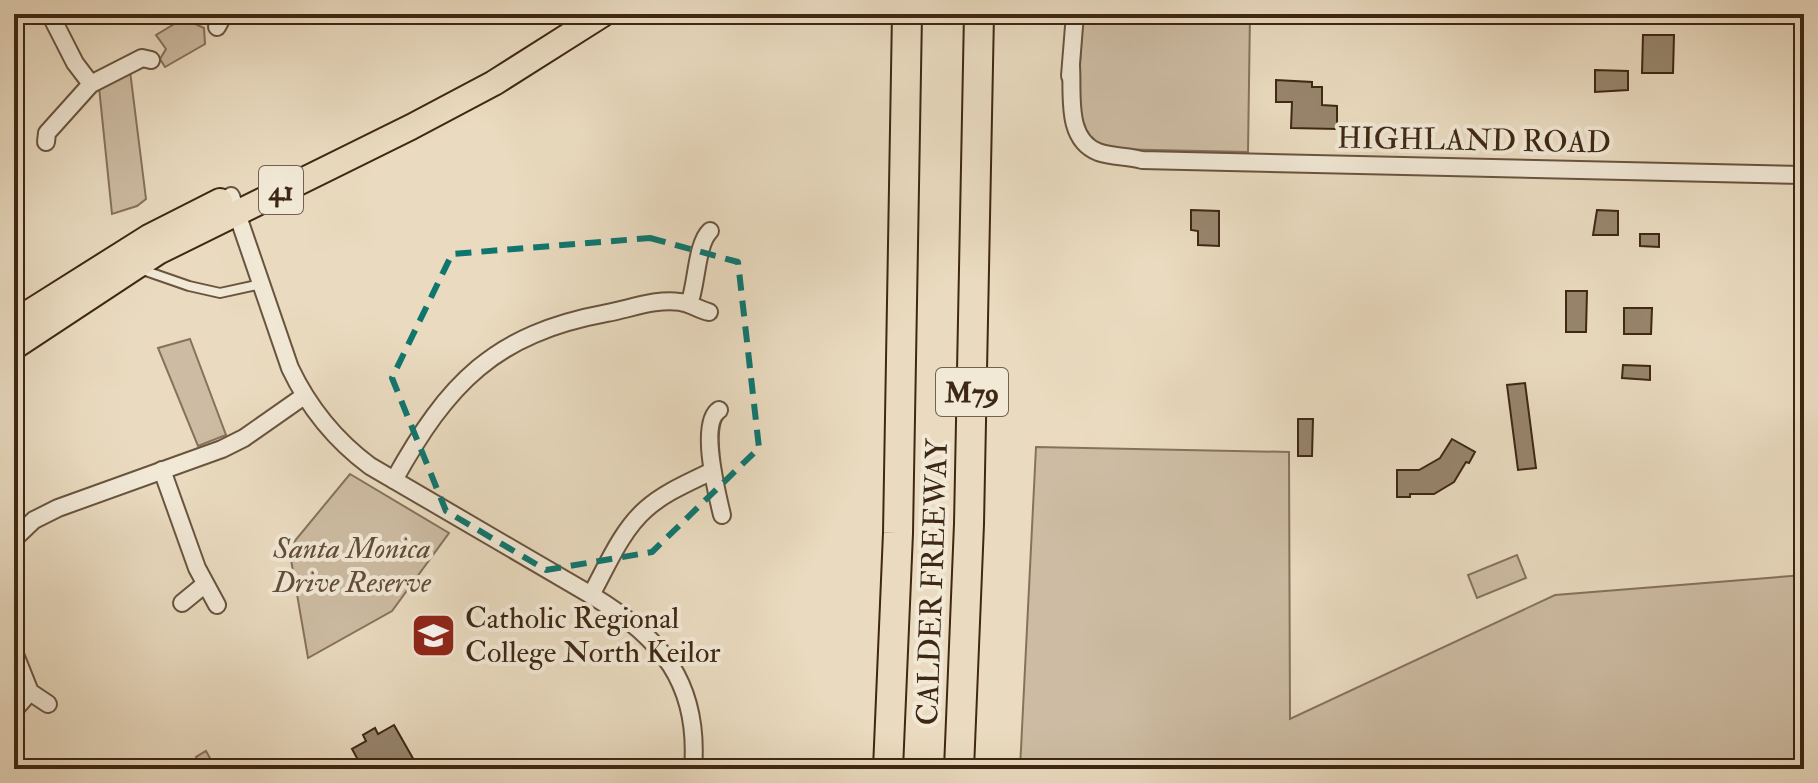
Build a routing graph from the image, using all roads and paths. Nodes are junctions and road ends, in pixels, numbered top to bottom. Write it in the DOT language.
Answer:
graph roads {
  1 [pos="50,14"];
  2 [pos="603,14"];
  3 [pos="897,14"];
  4 [pos="907,14"];
  5 [pos="979,14"];
  6 [pos="1075,14"];
  7 [pos="151,60"];
  8 [pos="91,84"];
  9 [pos="46,142"];
  10 [pos="1804,175"];
  11 [pos="234,204"];
  12 [pos="710,231"];
  13 [pos="134,266"];
  14 [pos="262,284"];
  15 [pos="689,304"];
  16 [pos="709,312"];
  17 [pos="901,316"];
  18 [pos="14,322"];
  19 [pos="14,347"];
  20 [pos="304,396"];
  21 [pos="719,410"];
  22 [pos="162,470"];
  23 [pos="712,471"];
  24 [pos="394,480"];
  25 [pos="722,515"];
  26 [pos="14,539"];
  27 [pos="204,585"];
  28 [pos="591,595"];
  29 [pos="182,603"];
  30 [pos="217,605"];
  31 [pos="14,652"];
  32 [pos="30,692"];
  33 [pos="48,704"];
  34 [pos="16,708"];
  35 [pos="693,769"];
  36 [pos="888,769"];
  37 [pos="959,769"];
  1 -- 8 [label="street"];
  2 -- 11 [label="main road, 41"];
  3 -- 17 [label="highway"];
  4 -- 17 [label="highway, CALDER FREEWAY / M79"];
  5 -- 37 [label="highway, CALDER FREEWAY / M79"];
  6 -- 10 [label="street, HIGHLAND ROAD"];
  7 -- 8 [label="street"];
  8 -- 9 [label="street"];
  11 -- 13 [label="main road, 41"];
  11 -- 14 [label="street"];
  11 -- 18 [label="main road, 41"];
  12 -- 15 [label="street"];
  13 -- 14 [label="lane"];
  13 -- 19 [label="main road, 41"];
  14 -- 20 [label="street"];
  15 -- 16 [label="street"];
  15 -- 24 [label="street"];
  17 -- 36 [label="highway, CALDER FREEWAY / M79"];
  20 -- 22 [label="street"];
  20 -- 24 [label="street"];
  21 -- 23 [label="street"];
  22 -- 26 [label="street"];
  22 -- 27 [label="street"];
  23 -- 25 [label="street"];
  23 -- 28 [label="street"];
  24 -- 28 [label="street"];
  27 -- 29 [label="street"];
  27 -- 30 [label="street"];
  28 -- 35 [label="street"];
  31 -- 32 [label="street"];
  32 -- 33 [label="street"];
  32 -- 34 [label="street"];
}
